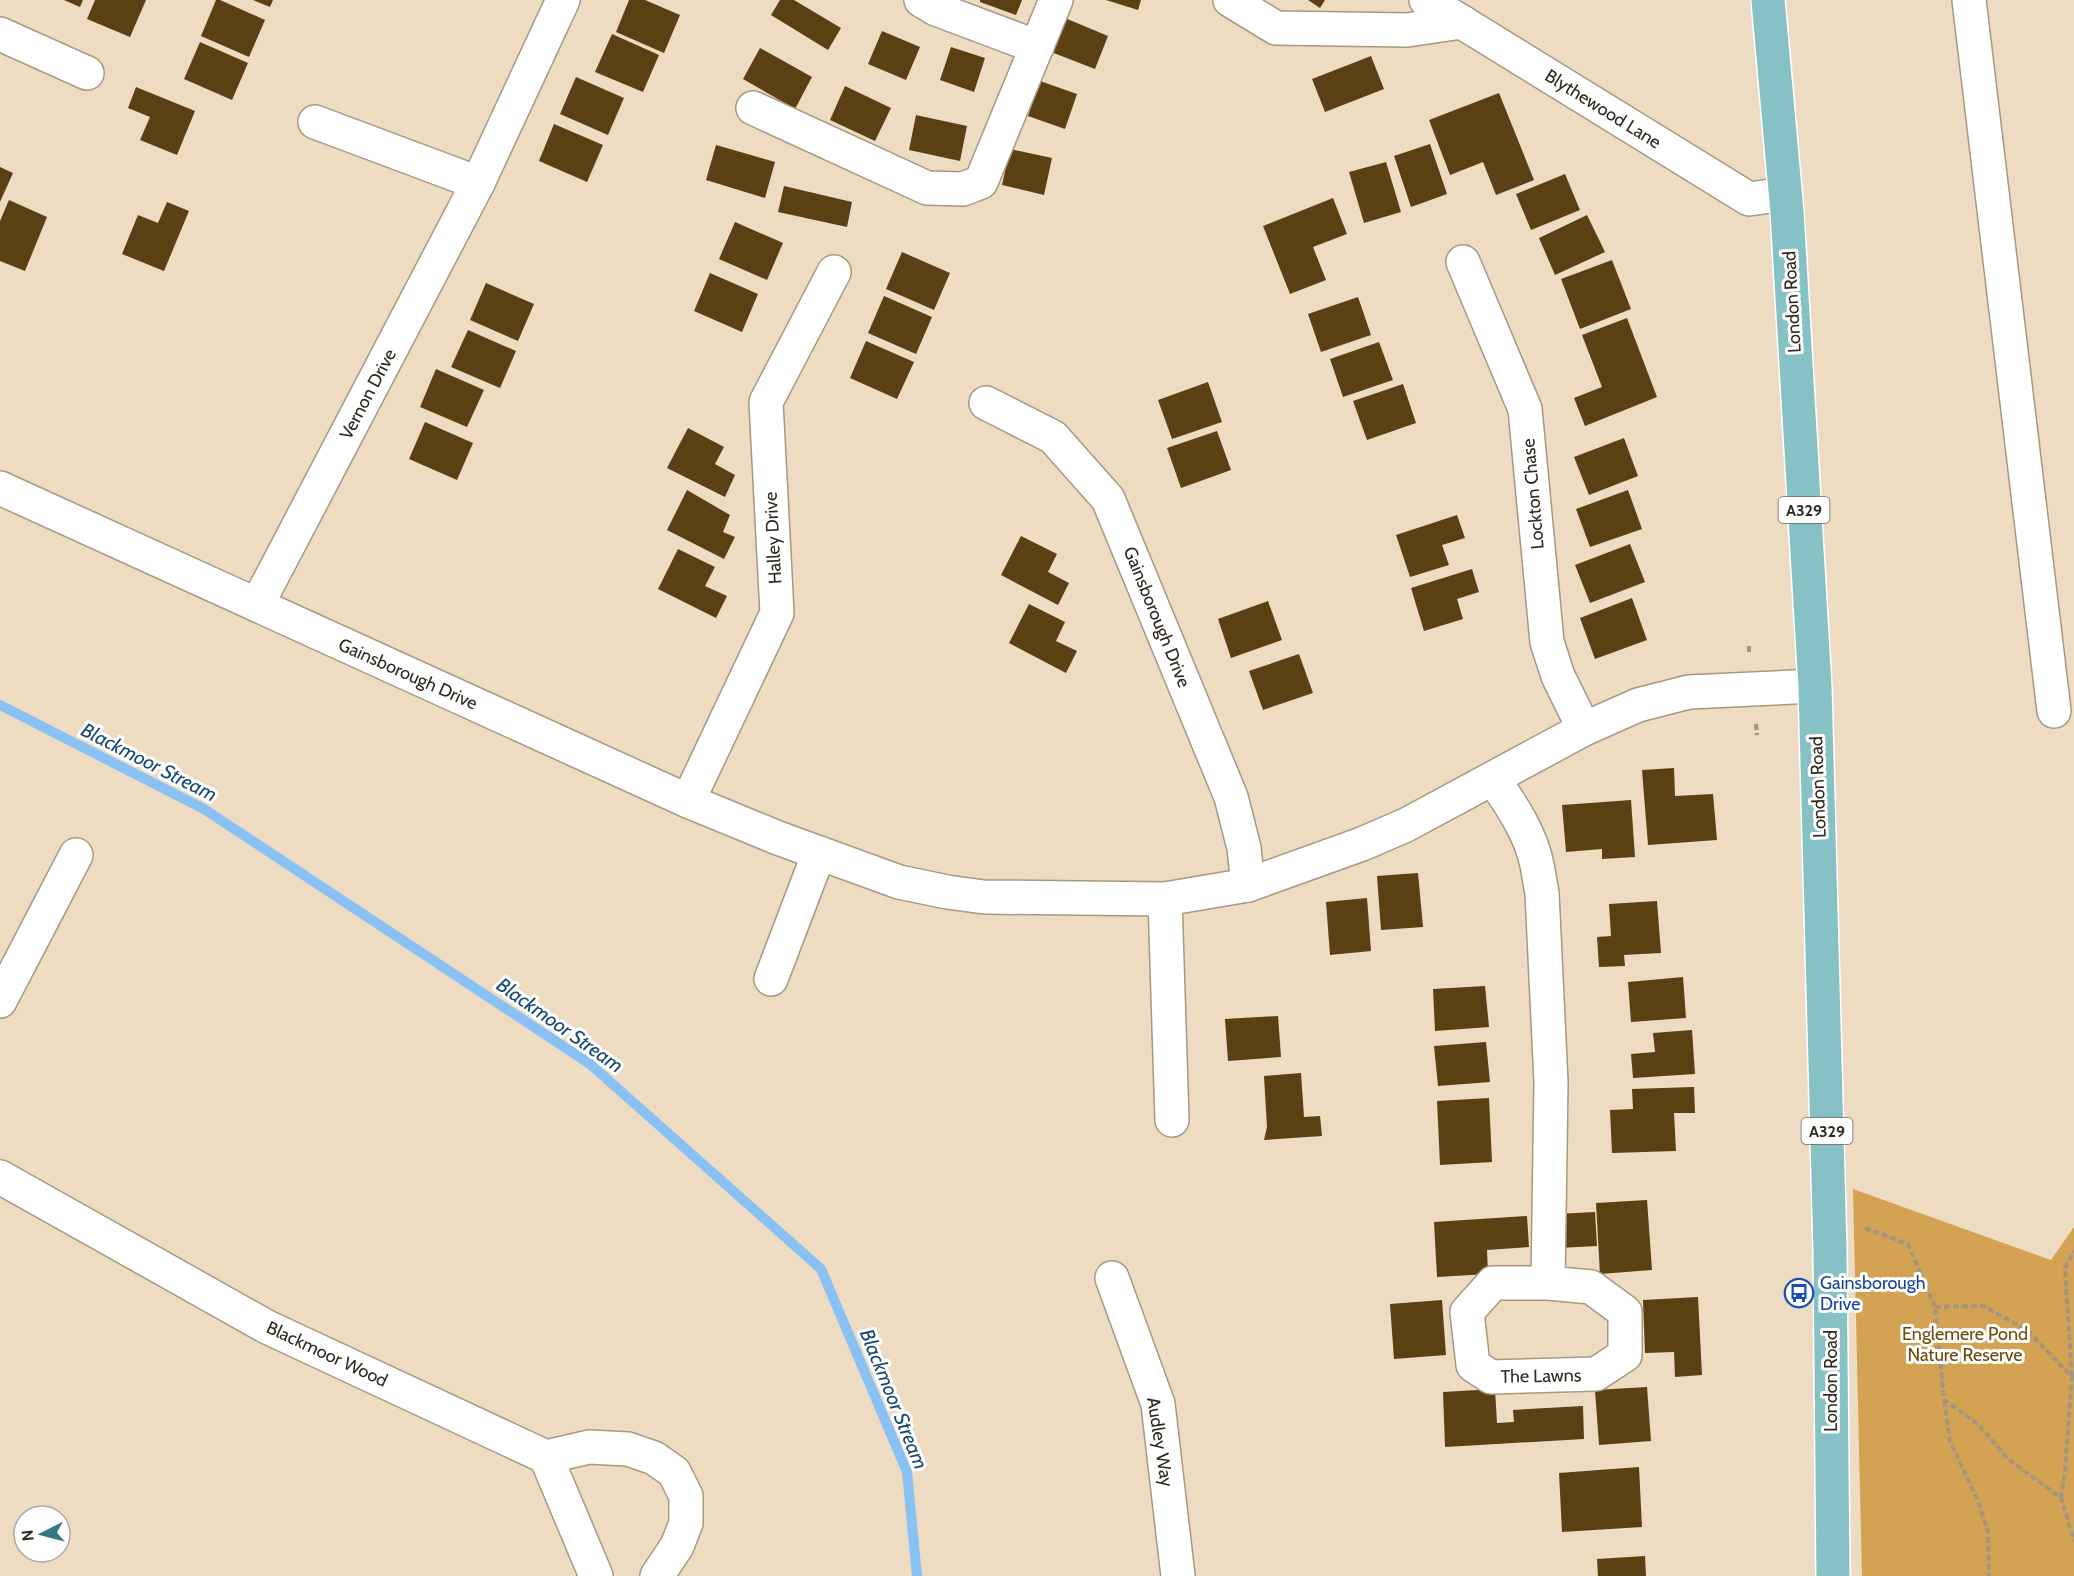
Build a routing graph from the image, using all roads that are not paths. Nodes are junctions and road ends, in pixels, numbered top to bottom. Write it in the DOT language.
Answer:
graph roads {
  1 [pos="563,0"];
  2 [pos="921,0"];
  3 [pos="1056,0"];
  4 [pos="1230,0"];
  5 [pos="1426,0"];
  6 [pos="1768,0"];
  7 [pos="1969,0"];
  8 [pos="1462,22"];
  9 [pos="0,34"];
  10 [pos="1037,46"];
  11 [pos="87,73"];
  12 [pos="753,108"];
  13 [pos="315,122"];
  14 [pos="478,183"];
  15 [pos="1785,194"];
  16 [pos="1463,262"];
  17 [pos="834,272"];
  18 [pos="986,403"];
  19 [pos="0,488"];
  20 [pos="257,605"];
  21 [pos="1815,686"];
  22 [pos="2054,711"];
  23 [pos="1584,729"];
  24 [pos="1493,779"];
  25 [pos="688,801"];
  26 [pos="819,853"];
  27 [pos="76,855"];
  28 [pos="1248,885"];
  29 [pos="1165,899"];
  30 [pos="771,979"];
  31 [pos="0,1001"];
  32 [pos="1172,1120"];
  33 [pos="0,1177"];
  34 [pos="1112,1278"];
  35 [pos="1548,1283"];
  36 [pos="546,1457"];
  37 [pos="596,1576"];
  38 [pos="657,1576"];
  39 [pos="1178,1576"];
  40 [pos="1833,1576"];
  1 -- 14 [label="street, Vernon Drive"];
  2 -- 10 [label="street"];
  3 -- 10 [label="street"];
  4 -- 8 [label="street"];
  5 -- 8 [label="street, Blythewood Lane"];
  6 -- 15 [label="main road, London Road / A329"];
  7 -- 22 [label="street"];
  8 -- 15 [label="street, Blythewood Lane"];
  9 -- 11 [label="street"];
  10 -- 12 [label="street"];
  13 -- 14 [label="street"];
  14 -- 20 [label="street, Vernon Drive"];
  15 -- 21 [label="main road, London Road / A329"];
  16 -- 23 [label="street, Lockton Chase"];
  17 -- 25 [label="street, Halley Drive"];
  18 -- 28 [label="street, Gainsborough Drive"];
  19 -- 20 [label="street, Gainsborough Drive"];
  20 -- 25 [label="street, Gainsborough Drive"];
  21 -- 23 [label="street, Gainsborough Drive"];
  21 -- 40 [label="main road, London Road / A329"];
  23 -- 24 [label="street, Gainsborough Drive"];
  24 -- 28 [label="street, Gainsborough Drive"];
  24 -- 35 [label="street"];
  25 -- 26 [label="street, Gainsborough Drive"];
  26 -- 29 [label="street, Gainsborough Drive"];
  26 -- 30 [label="street"];
  27 -- 31 [label="street"];
  28 -- 29 [label="street, Gainsborough Drive"];
  29 -- 32 [label="street"];
  33 -- 36 [label="street, Blackmoor Wood"];
  34 -- 39 [label="street, Audley Way"];
  35 -- 35 [label="street, The Lawns"];
  36 -- 37 [label="street"];
  36 -- 38 [label="street"];
}
